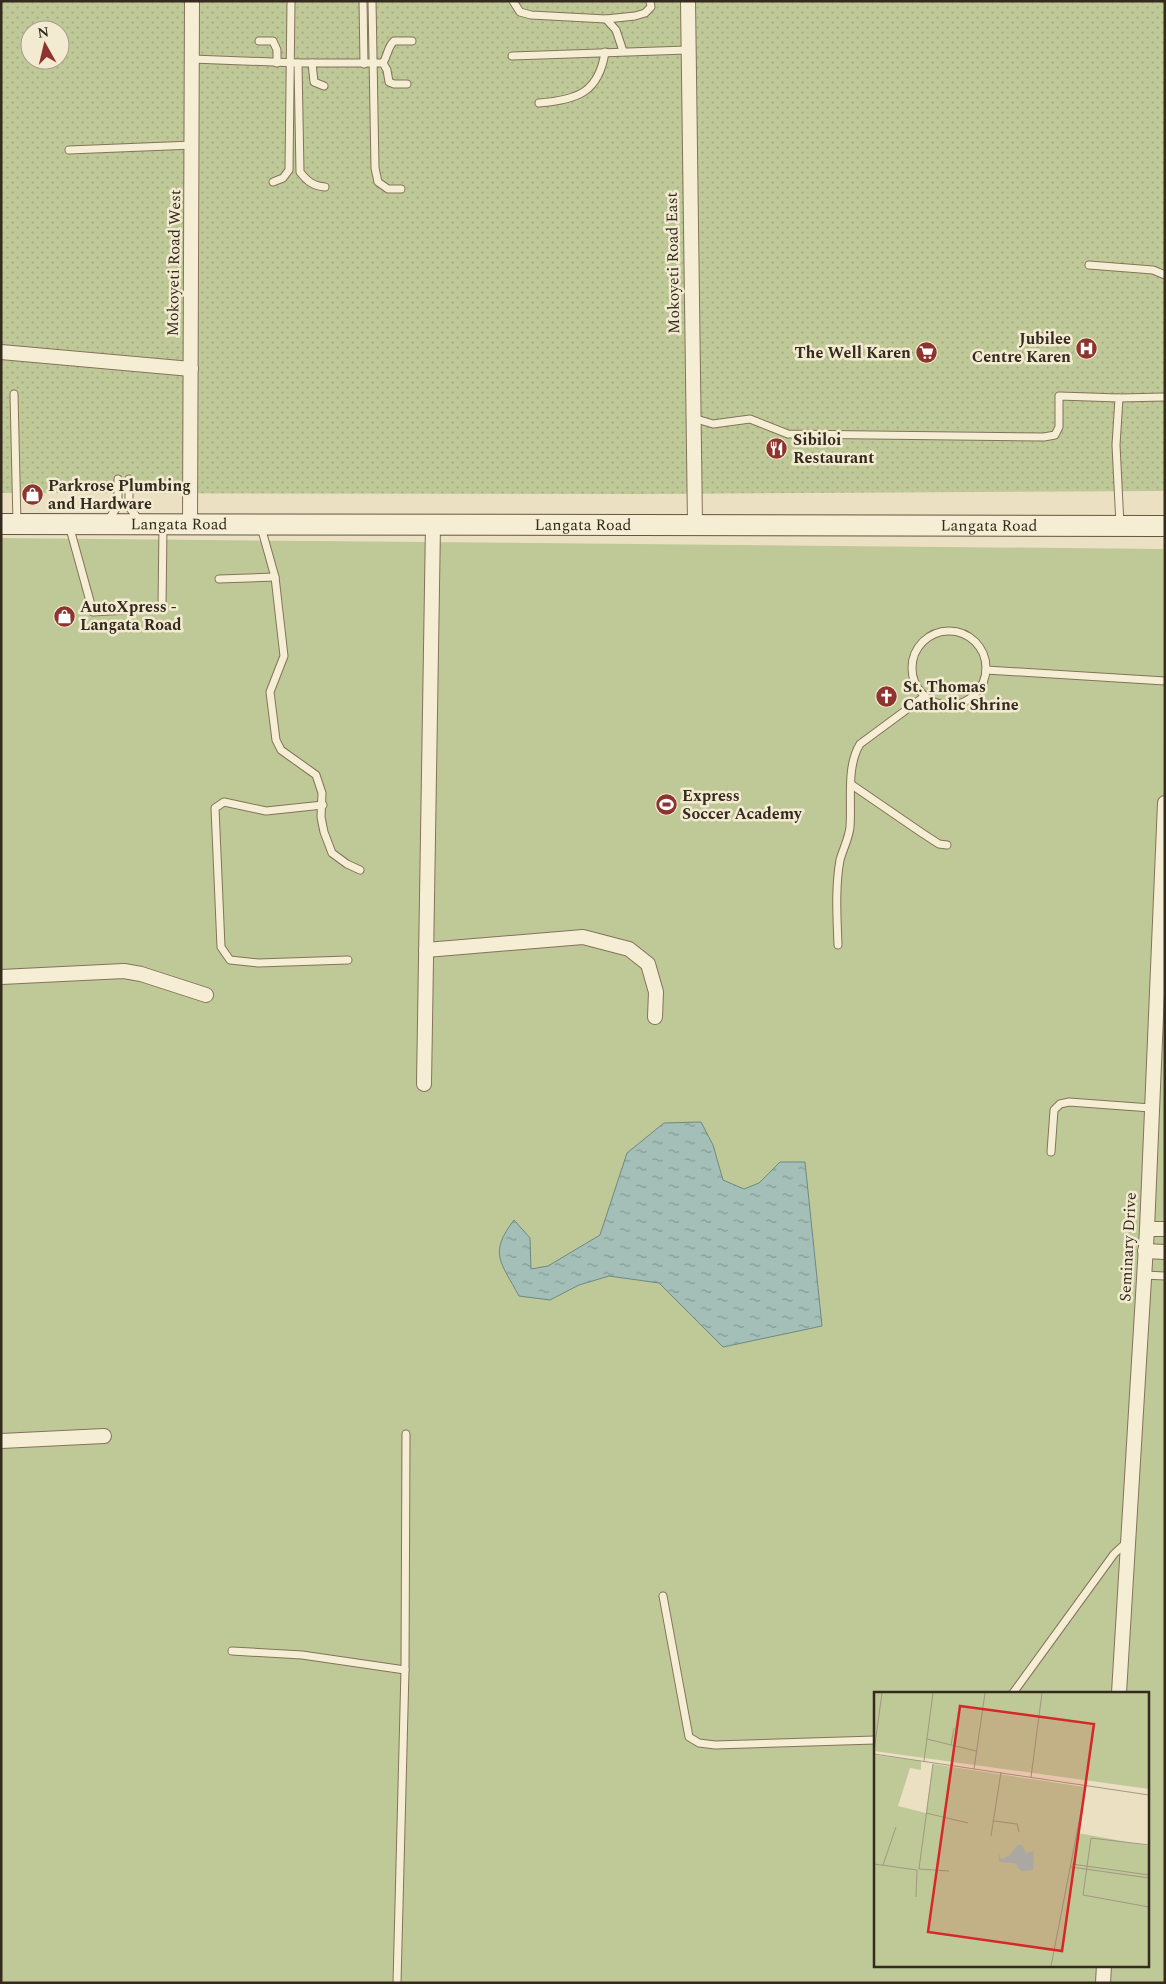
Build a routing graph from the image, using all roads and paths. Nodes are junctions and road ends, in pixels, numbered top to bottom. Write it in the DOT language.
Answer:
graph roads {
  1 [pos="192,1"];
  2 [pos="291,1"];
  3 [pos="363,1"];
  4 [pos="372,1"];
  5 [pos="513,1"];
  6 [pos="650,1"];
  7 [pos="688,1"];
  8 [pos="606,19"];
  9 [pos="259,41"];
  10 [pos="412,41"];
  11 [pos="687,50"];
  12 [pos="623,51"];
  13 [pos="605,52"];
  14 [pos="512,56"];
  15 [pos="192,59"];
  16 [pos="277,63"];
  17 [pos="289,63"];
  18 [pos="298,63"];
  19 [pos="382,63"];
  20 [pos="312,64"];
  21 [pos="364,64"];
  22 [pos="373,64"];
  23 [pos="406,84"];
  24 [pos="324,86"];
  25 [pos="539,102"];
  26 [pos="193,145"];
  27 [pos="69,150"];
  28 [pos="273,182"];
  29 [pos="325,187"];
  30 [pos="401,189"];
  31 [pos="1089,265"];
  32 [pos="1165,275"];
  33 [pos="1,352"];
  34 [pos="191,369"];
  35 [pos="14,394"];
  36 [pos="1165,397"];
  37 [pos="1119,398"];
  38 [pos="692,418"];
  39 [pos="118,479"];
  40 [pos="129,479"];
  41 [pos="9,524"];
  42 [pos="68,524"];
  43 [pos="104,524"];
  44 [pos="142,524"];
  45 [pos="695,524"];
  46 [pos="163,525"];
  47 [pos="190,525"];
  48 [pos="260,525"];
  49 [pos="433,525"];
  50 [pos="1165,526"];
  51 [pos="1120,528"];
  52 [pos="275,577"];
  53 [pos="219,579"];
  54 [pos="986,670"];
  55 [pos="1165,681"];
  56 [pos="924,696"];
  57 [pos="852,785"];
  58 [pos="1165,803"];
  59 [pos="323,805"];
  60 [pos="1164,818"];
  61 [pos="947,845"];
  62 [pos="360,870"];
  63 [pos="838,945"];
  64 [pos="426,950"];
  65 [pos="348,960"];
  66 [pos="1,977"];
  67 [pos="206,995"];
  68 [pos="655,1017"];
  69 [pos="424,1084"];
  70 [pos="1151,1108"];
  71 [pos="1052,1152"];
  72 [pos="1147,1229"];
  73 [pos="1165,1229"];
  74 [pos="1146,1251"];
  75 [pos="1165,1252"];
  76 [pos="1144,1275"];
  77 [pos="1165,1276"];
  78 [pos="406,1434"];
  79 [pos="104,1436"];
  80 [pos="1,1441"];
  81 [pos="1128,1540"];
  82 [pos="663,1596"];
  83 [pos="232,1651"];
  84 [pos="405,1670"];
  85 [pos="1014,1692"];
  86 [pos="1119,1692"];
  87 [pos="874,1740"];
  88 [pos="1104,1966"];
  89 [pos="397,1983"];
  90 [pos="1103,1983"];
  1 -- 15 [label="street, Mokoyeti Road West"];
  2 -- 17 [label="lane"];
  3 -- 21 [label="lane"];
  4 -- 22 [label="lane"];
  5 -- 8 [label="lane"];
  6 -- 8 [label="lane"];
  7 -- 11 [label="street, Mokoyeti Road East"];
  8 -- 12 [label="lane"];
  9 -- 16 [label="lane"];
  10 -- 19 [label="lane"];
  11 -- 12 [label="lane"];
  11 -- 38 [label="street, Mokoyeti Road East"];
  12 -- 13 [label="lane"];
  13 -- 14 [label="lane"];
  13 -- 25 [label="lane"];
  15 -- 16 [label="lane"];
  15 -- 26 [label="street, Mokoyeti Road West"];
  16 -- 17 [label="lane"];
  17 -- 18 [label="lane"];
  17 -- 28 [label="lane"];
  18 -- 20 [label="lane"];
  18 -- 29 [label="lane"];
  19 -- 22 [label="lane"];
  19 -- 23 [label="lane"];
  20 -- 21 [label="lane"];
  20 -- 24 [label="lane"];
  21 -- 22 [label="lane"];
  22 -- 30 [label="lane"];
  26 -- 27 [label="lane"];
  26 -- 34 [label="street, Mokoyeti Road West"];
  31 -- 32 [label="lane"];
  33 -- 34 [label="street"];
  34 -- 47 [label="street, Mokoyeti Road West"];
  35 -- 41 [label="lane"];
  36 -- 37 [label="lane"];
  37 -- 38 [label="lane"];
  37 -- 51 [label="lane"];
  38 -- 45 [label="street, Mokoyeti Road East"];
  39 -- 43 [label="lane"];
  40 -- 44 [label="lane"];
  41 -- 42 [label="main road, Langata Road"];
  42 -- 43 [label="main road, Langata Road"];
  42 -- 46 [label="lane"];
  43 -- 44 [label="main road, Langata Road"];
  44 -- 46 [label="main road, Langata Road"];
  45 -- 49 [label="main road, Langata Road"];
  45 -- 51 [label="main road, Langata Road"];
  46 -- 47 [label="main road, Langata Road"];
  47 -- 48 [label="main road, Langata Road"];
  48 -- 49 [label="main road, Langata Road"];
  48 -- 52 [label="lane"];
  49 -- 64 [label="street"];
  50 -- 51 [label="main road, Langata Road"];
  52 -- 53 [label="lane"];
  52 -- 59 [label="lane"];
  54 -- 55 [label="lane"];
  54 -- 56 [label="lane"];
  54 -- 56 [label="lane"];
  56 -- 57 [label="lane"];
  57 -- 61 [label="lane"];
  57 -- 63 [label="lane"];
  58 -- 60 [label="street, Seminary Drive"];
  59 -- 62 [label="lane"];
  59 -- 65 [label="lane"];
  60 -- 70 [label="street, Seminary Drive"];
  64 -- 68 [label="street"];
  64 -- 69 [label="street"];
  66 -- 67 [label="street"];
  70 -- 71 [label="lane"];
  70 -- 72 [label="street, Seminary Drive"];
  72 -- 73 [label="street"];
  72 -- 74 [label="street, Seminary Drive"];
  74 -- 75 [label="street"];
  74 -- 76 [label="street, Seminary Drive"];
  76 -- 77 [label="lane"];
  76 -- 81 [label="street, Seminary Drive"];
  78 -- 84 [label="lane"];
  79 -- 80 [label="street"];
  81 -- 85 [label="lane"];
  81 -- 86 [label="street, Seminary Drive"];
  82 -- 87 [label="lane"];
  83 -- 84 [label="lane"];
  84 -- 89 [label="lane"];
  88 -- 90 [label="street"];
}
